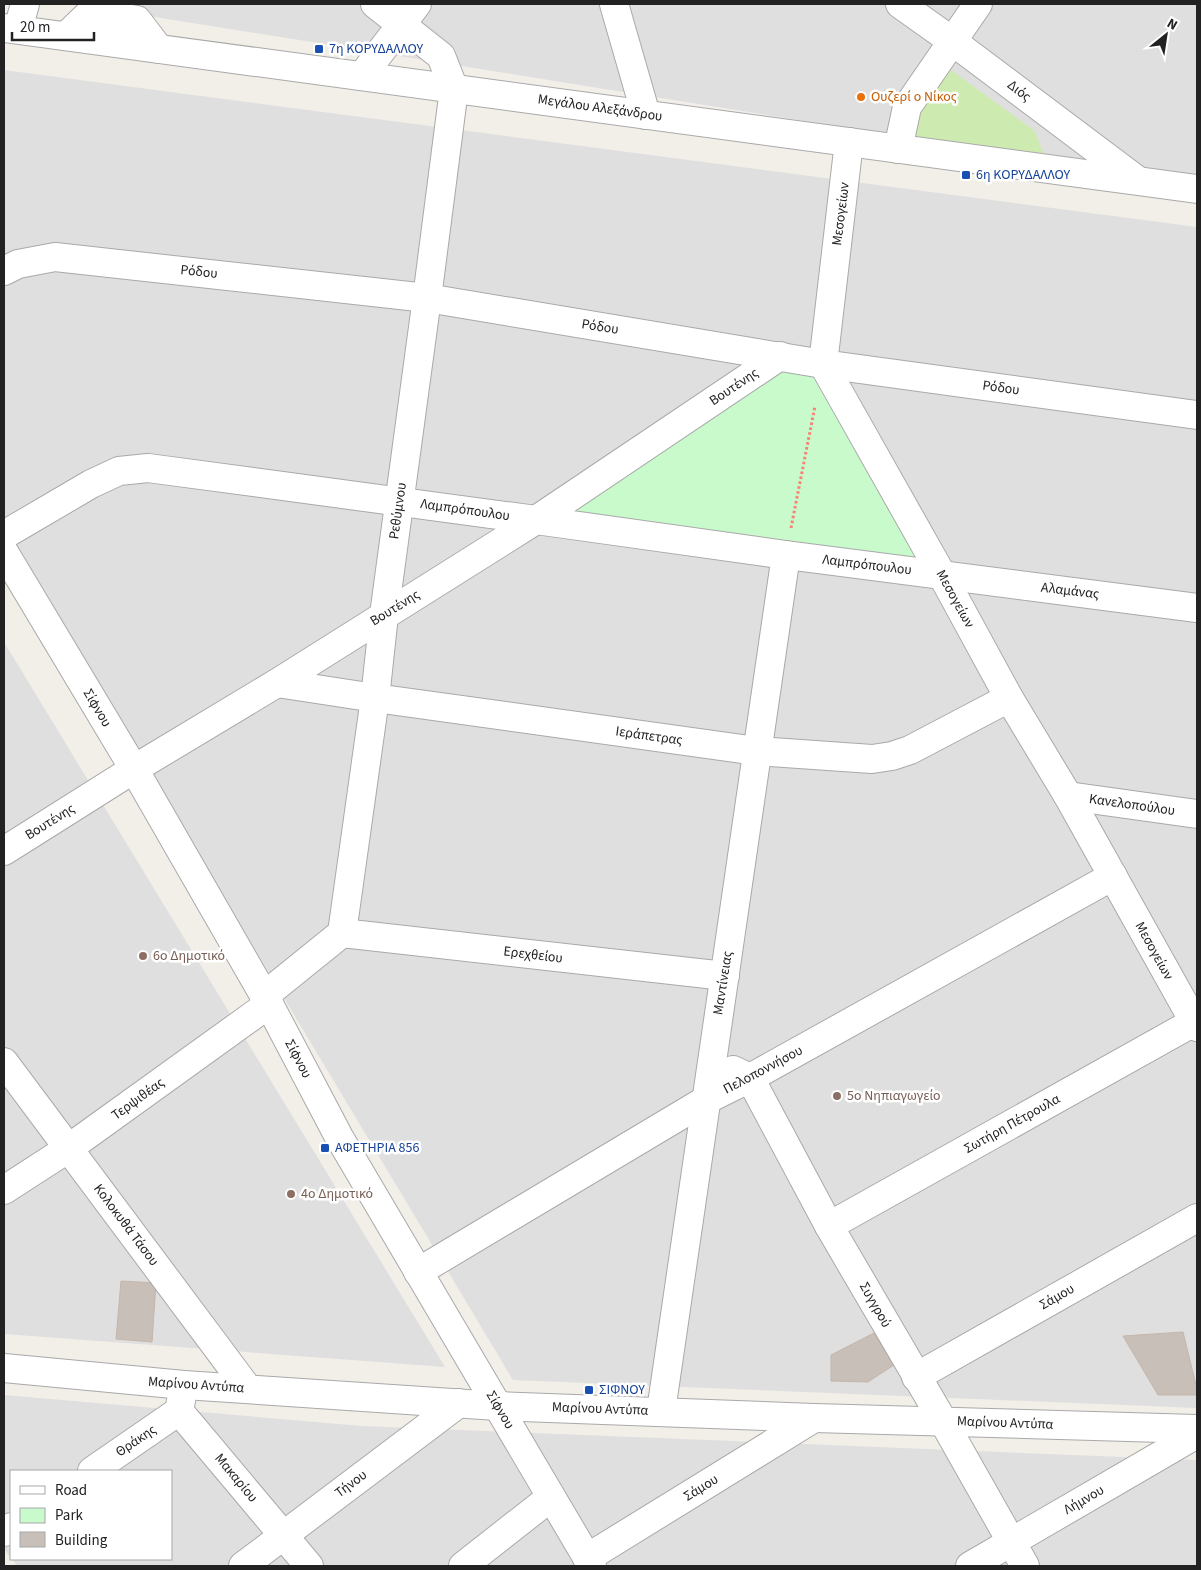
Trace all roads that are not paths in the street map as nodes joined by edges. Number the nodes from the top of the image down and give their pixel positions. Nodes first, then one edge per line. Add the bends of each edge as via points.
1 (25, 4) edge
2 (375, 4) edge
3 (614, 4) edge
4 (900, 4) edge
5 (978, 4) edge
6 (409, 14) edge
7 (11, 29) edge
8 (952, 41) junction
9 (362, 76) junction
10 (454, 89) junction
11 (646, 114) junction
12 (849, 142) junction
13 (898, 149) junction
14 (1138, 181) junction
15 (1197, 189) edge
16 (4, 271) edge
17 (428, 298) junction
18 (780, 356) junction
19 (823, 364) junction
20 (1197, 415) edge
21 (399, 502) junction
22 (536, 520) junction
23 (4, 535) edge
24 (4, 552) edge
25 (786, 555) junction
26 (942, 575) junction
27 (1197, 608) edge
28 (384, 615) junction
29 (277, 683) junction
30 (375, 698) junction
31 (1009, 698) junction
32 (757, 750) junction
33 (134, 769) junction
34 (1068, 796) junction
35 (1197, 814) edge
36 (4, 851) edge
37 (1112, 876) junction
38 (342, 933) junction
39 (725, 976) junction
40 (267, 1000) junction
41 (1196, 1024) edge
42 (711, 1061) junction
43 (4, 1062) edge
44 (750, 1078) junction
45 (706, 1100) junction
46 (69, 1148) junction
47 (4, 1190) edge
48 (1197, 1218) edge
49 (829, 1226) junction
50 (418, 1272) junction
51 (4, 1368) edge
52 (916, 1377) junction
53 (184, 1385) junction
54 (248, 1389) junction
55 (459, 1403) junction
56 (497, 1406) junction
57 (180, 1411) junction
58 (661, 1411) junction
59 (814, 1418) junction
60 (944, 1421) junction
61 (1197, 1429) edge
62 (1197, 1434) edge
63 (93, 1470) edge
64 (551, 1497) junction
65 (283, 1535) junction
66 (1012, 1543) junction
67 (590, 1562) edge
68 (243, 1566) edge
69 (309, 1566) edge
70 (463, 1566) edge
71 (970, 1566) edge
72 (1025, 1566) edge

1 - 7 street
2 - 6 street
3 - 11 street
4 - 8 street, Διός
5 - 8 street
6 - 9 street
6 - 10 street via 441,56
7 - 9 street, Μεγάλου Αλεξάνδρου
8 - 13 street via 907,107
8 - 14 street, Διός
9 - 10 street, Μεγάλου Αλεξάνδρου
10 - 11 street, Μεγάλου Αλεξάνδρου
10 - 17 street, Ρεθύμνου
11 - 12 street, Μεγάλου Αλεξάνδρου
12 - 13 street, Μεγάλου Αλεξάνδρου
12 - 19 street, Μεσογείων
13 - 14 street, Μεγάλου Αλεξάνδρου
14 - 15 street, Μεγάλου Αλεξάνδρου
16 - 17 street, Ρόδου via 18,264 54,256
17 - 18 street, Ρόδου
17 - 21 street, Ρεθύμνου
18 - 19 street, Ρόδου
18 - 22 street, Βουτένης
19 - 20 street, Ρόδου
19 - 26 street, Μεσογείων
21 - 22 street, Λαμπρόπουλου
21 - 23 street, Λαμπρόπουλου via 148,468 119,471
21 - 28 street, Ρεθύμνου
22 - 25 street, Λαμπρόπουλου
22 - 28 street, Βουτένης
24 - 33 street, Σίφνου
25 - 26 street, Λαμπρόπουλου
25 - 32 street, Μαντίνειας
26 - 27 street, Αλαμάνας
26 - 31 street, Μεσογείων
28 - 29 street, Βουτένης
28 - 30 street, Ρεθύμνου
29 - 30 street, Ιεράπετρας
29 - 33 street, Βουτένης
30 - 32 street, Ιεράπετρας
30 - 38 street, Ρεθύμνου
31 - 32 street, Ιεράπετρας via 910,750 892,756 872,759
31 - 34 street, Μεσογείων
32 - 39 street, Μαντίνειας
33 - 36 street, Βουτένης
33 - 40 street, Σίφνου
34 - 35 street, Κανελοπούλου
34 - 37 street, Μεσογείων
37 - 41 street, Μεσογείων
37 - 44 street, Πελοποννήσου
38 - 39 street, Ερεχθείου
38 - 40 street, Τερψιθέας
39 - 42 street, Μαντίνειας
40 - 46 street, Τερψιθέας
40 - 50 street, Σίφνου via 339,1137
41 - 49 street, Σωτήρη Πέτρουλα
42 - 44 street
42 - 45 street, Μαντίνειας
43 - 46 street, Κολοκυθά Τάσου
44 - 45 street, Πελοποννήσου
44 - 49 street, Συγγρού
45 - 50 street, Πελοποννήσου
45 - 58 street, Μαντίνειας
46 - 47 street, Τερψιθέας
46 - 54 street, Κολοκυθά Τάσου
48 - 52 street, Σάμου
49 - 52 street, Συγγρού
50 - 56 street, Σίφνου
51 - 53 street, Μαρίνου Αντύπα
52 - 60 street, Συγγρού
53 - 54 street, Μαρίνου Αντύπα
53 - 57 street
54 - 55 street, Μαρίνου Αντύπα
55 - 56 street, Μαρίνου Αντύπα
55 - 65 street, Τήνου
56 - 58 street, Μαρίνου Αντύπα
56 - 64 street, Σίφνου
57 - 63 street, Θράκης
57 - 65 street, Μακαρίου
58 - 59 street, Μαρίνου Αντύπα
59 - 60 street, Μαρίνου Αντύπα
59 - 67 street, Σάμου
60 - 61 street, Μαρίνου Αντύπα
60 - 66 street, Συγγρού
62 - 66 street, Λήμνου
64 - 67 street, Σίφνου
64 - 70 street
65 - 68 street, Τήνου
65 - 69 street, Μακαρίου
66 - 71 street, Λήμνου
66 - 72 street, Συγγρού

